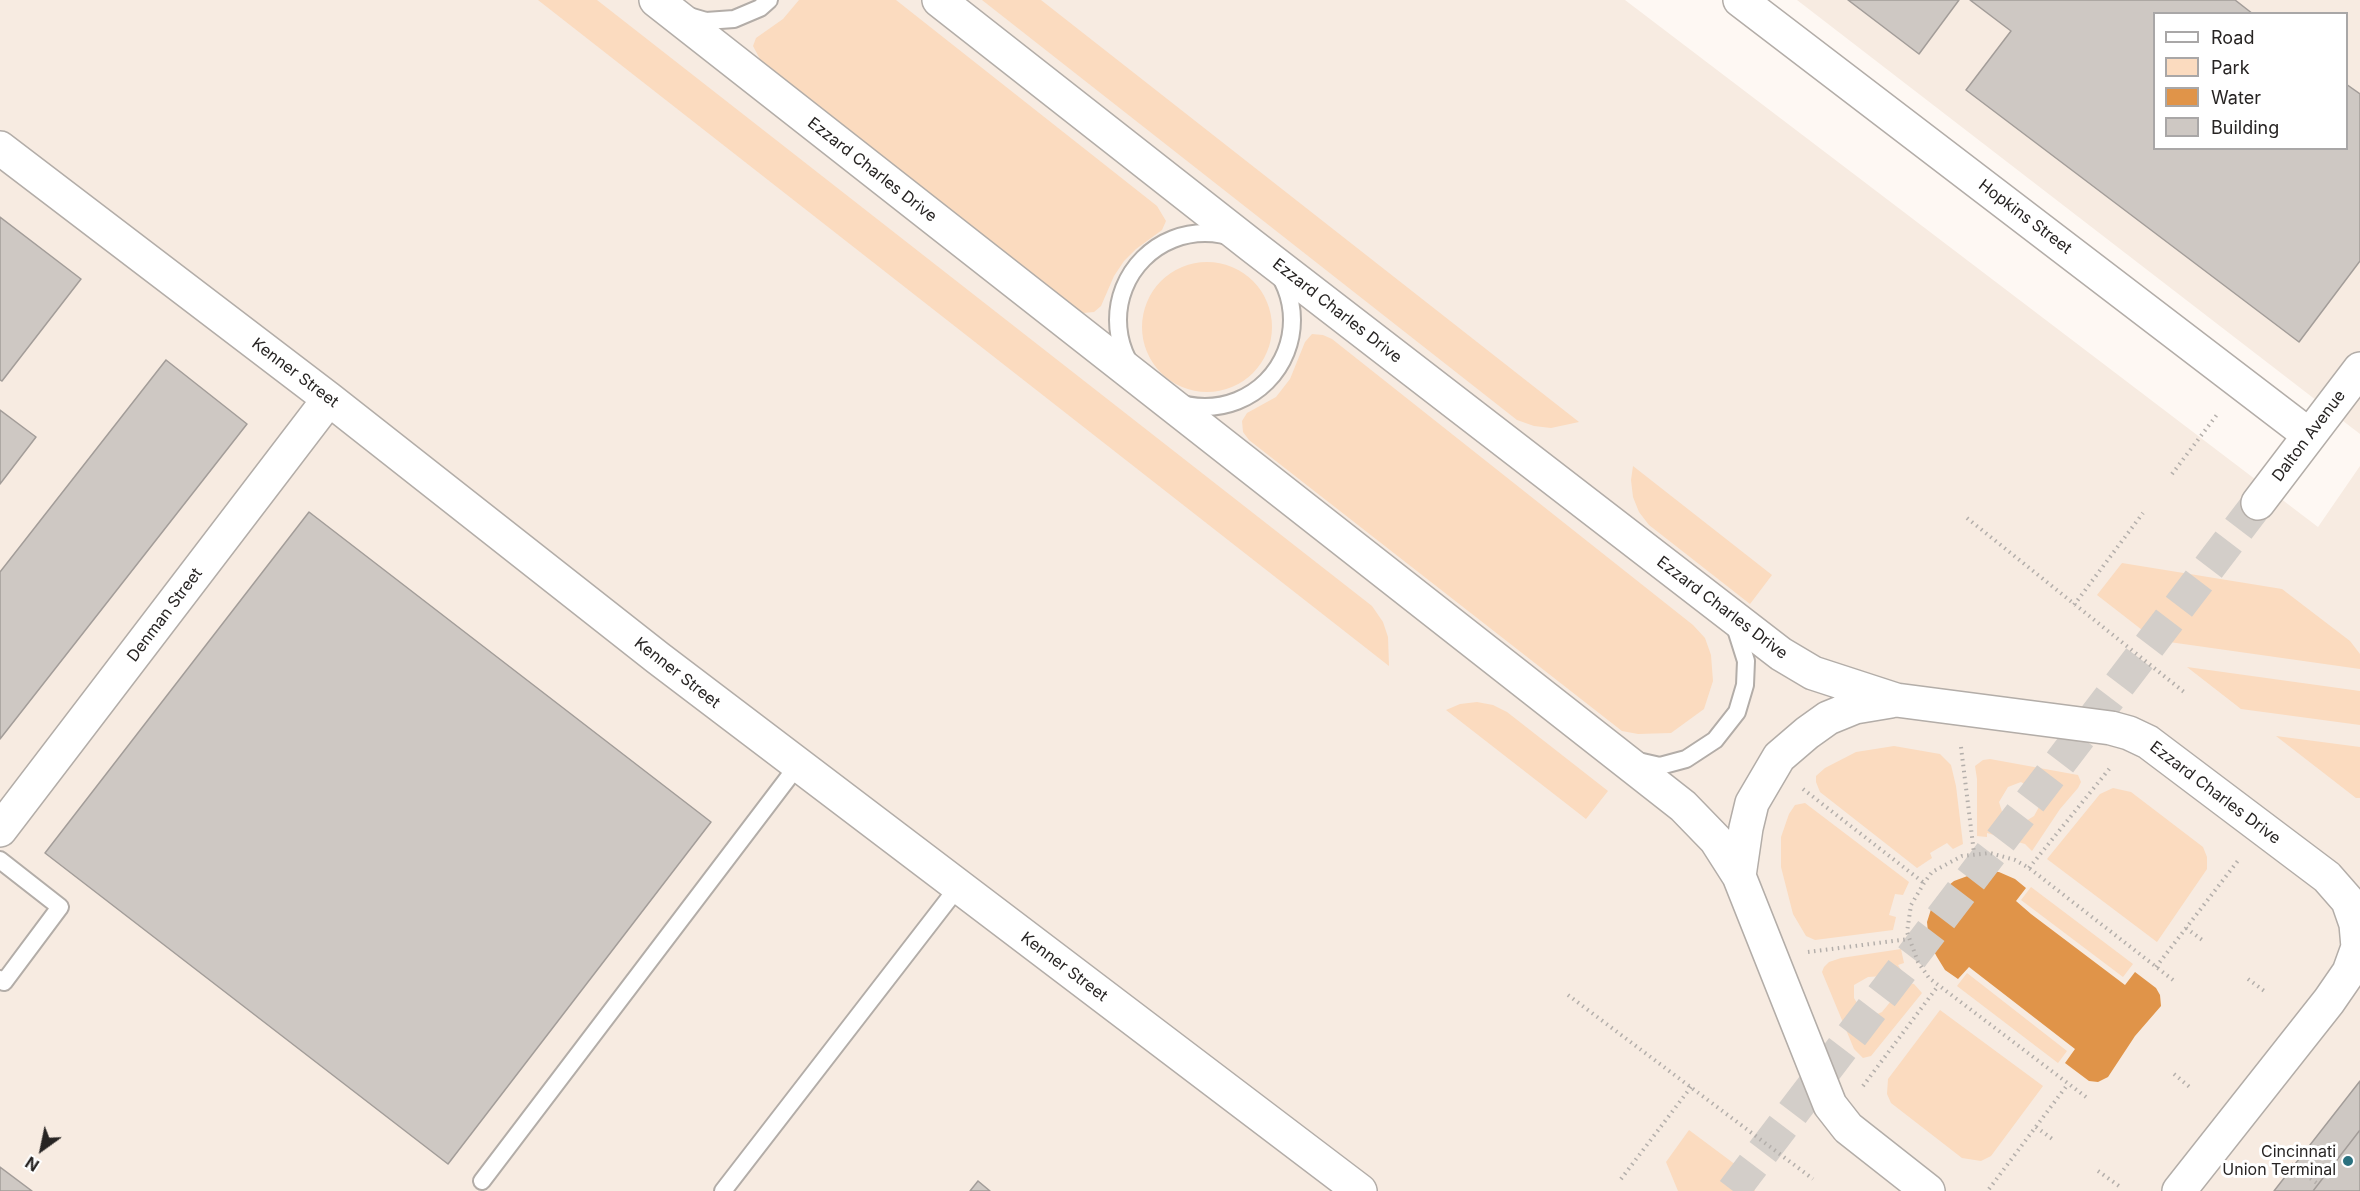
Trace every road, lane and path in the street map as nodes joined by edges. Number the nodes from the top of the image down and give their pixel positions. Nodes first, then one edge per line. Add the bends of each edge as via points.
1 (657, 0) edge
2 (769, 0) edge
3 (939, 0) edge
4 (1740, 0) edge
5 (0, 148) edge
6 (1251, 245) junction
7 (2360, 369) edge
8 (2241, 383) junction
9 (1145, 385) junction
10 (329, 399) junction
11 (2309, 435) junction
12 (2172, 474) dead end
13 (2258, 503) tunnel mouth
14 (2143, 513) dead end
15 (1967, 518) dead end
16 (2074, 605) junction
17 (1732, 615) junction
18 (2184, 692) dead end
19 (1896, 700) junction
20 (1961, 747) dead end
21 (1623, 757) junction
22 (798, 765) junction
23 (2112, 765) dead end
24 (1794, 782) dead end
25 (0, 830) edge
26 (1974, 853) junction
27 (2240, 858) dead end
28 (0, 860) edge
29 (2029, 868) junction
30 (1739, 876) junction
31 (1924, 883) junction
32 (958, 886) junction
33 (2186, 928) junction
34 (1909, 939) junction
35 (2205, 942) dead end
36 (1804, 952) dead end
37 (2156, 967) junction
38 (0, 979) edge
39 (2248, 979) dead end
40 (2173, 980) dead end
41 (1938, 986) junction
42 (2267, 993) dead end
43 (1568, 995) dead end
44 (2174, 1074) dead end
45 (2068, 1084) junction
46 (1863, 1086) dead end
47 (1692, 1087) junction
48 (2193, 1089) dead end
49 (2086, 1096) dead end
50 (2036, 1127) junction
51 (2055, 1141) dead end
52 (2291, 1164) dead end
53 (2098, 1171) dead end
54 (1621, 1179) dead end
55 (1813, 1179) dead end
56 (482, 1181) dead end
57 (2318, 1184) dead end
58 (2119, 1186) dead end
59 (1989, 1189) dead end
60 (723, 1191) edge
61 (1360, 1191) edge
62 (1928, 1191) edge
63 (2179, 1191) edge

1 - 2 lane via 679,14 706,21 734,19
1 - 9 street, Ezzard Charles Drive
3 - 6 street, Ezzard Charles Drive
4 - 8 street, Hopkins Street
5 - 10 street, Kenner Street
6 - 9 lane via 1223,234 1197,233 1170,240 1145,256 1129,276 1119,302 1118,330 1125,357
6 - 9 lane via 1273,264 1286,286 1292,311 1292,334 1286,355 1273,376 1248,397 1222,406 1196,407 1170,401
6 - 17 street, Ezzard Charles Drive
7 - 11 street, Dalton Avenue
8 - 11 street, Hopkins Street
8 - 12 path
9 - 21 street, Ezzard Charles Drive
10 - 22 street, Kenner Street
10 - 25 street, Denman Street
11 - 13 street, Dalton Avenue
14 - 16 path
15 - 16 path
16 - 18 path
17 - 19 street, Ezzard Charles Drive via 1781,654 1813,673
17 - 21 lane via 1746,661 1745,685 1737,712 1715,740 1686,759 1660,766
19 - 30 street via 1855,707 1828,718 1779,757 1752,803
19 - 63 street, Ezzard Charles Drive via 2129,733 2148,742 2317,870 2348,901 2358,947 2349,972
20 - 26 path
21 - 30 street, Ezzard Charles Drive via 1683,806 1716,840
22 - 32 street, Kenner Street
22 - 56 lane
23 - 29 path
24 - 31 path
26 - 29 path via 2001,855
26 - 31 path via 1944,864
27 - 33 path
28 - 38 lane via 60,907 4,982
29 - 37 path
30 - 62 street, Ezzard Charles Drive via 1830,1105 1848,1128
31 - 34 path via 1911,904
32 - 60 lane
32 - 61 street, Kenner Street
33 - 35 path
33 - 37 path
34 - 36 path
34 - 41 path via 1918,962
37 - 40 path
39 - 42 path
41 - 45 path
41 - 46 path
43 - 47 path
44 - 48 path
45 - 49 path
45 - 50 path
47 - 54 path
47 - 55 path
50 - 51 path
50 - 59 path
52 - 57 path
53 - 58 path

